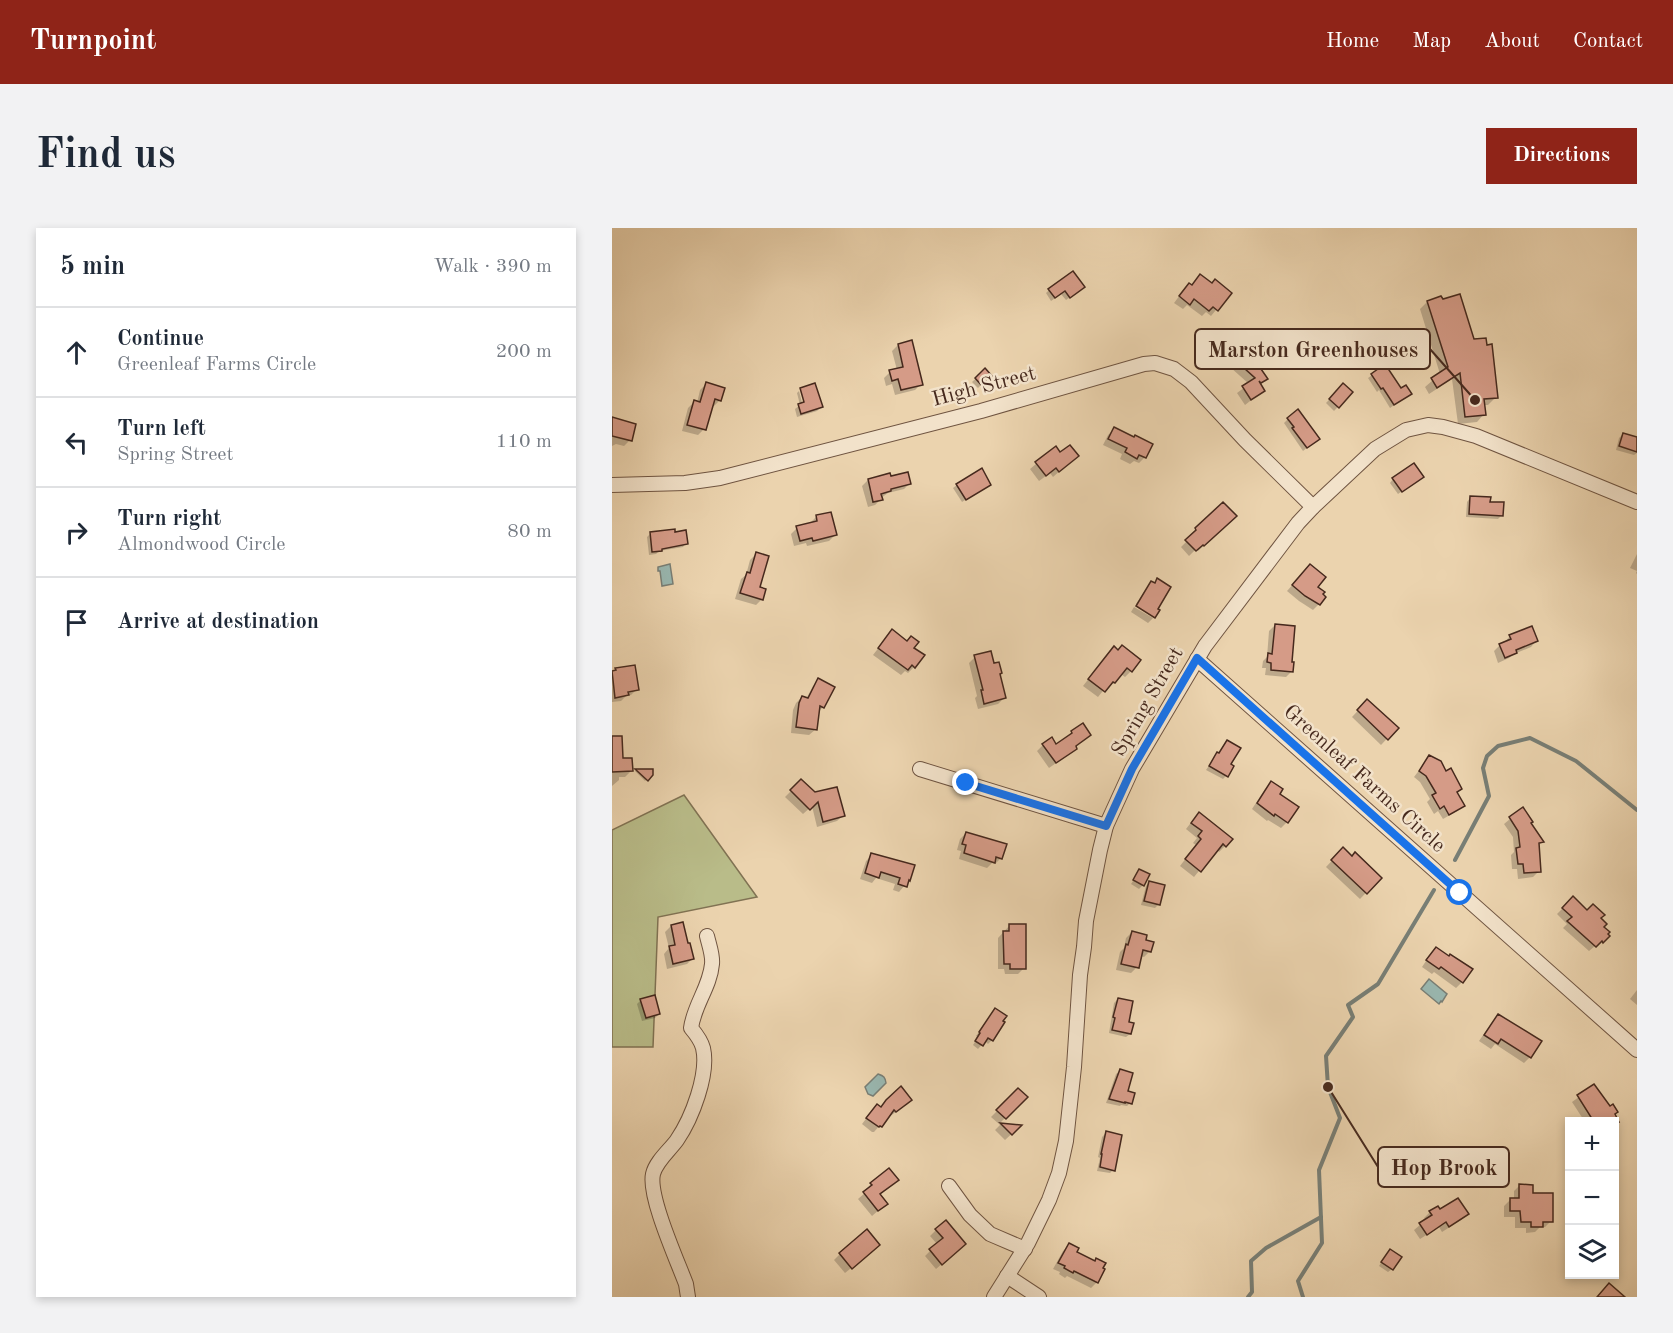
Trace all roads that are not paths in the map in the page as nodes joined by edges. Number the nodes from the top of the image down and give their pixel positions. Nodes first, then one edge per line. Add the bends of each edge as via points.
1 (612, 485) edge
2 (1637, 502) edge
3 (1313, 507) junction
4 (1197, 658) junction
5 (920, 768) dead end
6 (1106, 826) junction
7 (707, 936) dead end
8 (1637, 1050) edge
9 (949, 1186) dead end
10 (1025, 1249) junction
11 (1007, 1276) junction
12 (688, 1297) edge
13 (994, 1297) edge
14 (1038, 1297) edge

1 - 3 street, High Street via 720,478 1155,363 1174,369 1191,382
2 - 3 street, Spring Street via 1476,436 1428,425 1406,430 1375,449
3 - 4 street, Spring Street
4 - 6 street, Spring Street via 1132,769
4 - 8 street, Greenleaf Farms Circle
5 - 6 street
6 - 10 street, Spring Street via 1086,921 1066,1141 1053,1191
7 - 12 street via 712,963 691,1028 703,1049 701,1082 690,1118 653,1174 653,1191
9 - 10 street via 990,1234
10 - 11 street, Spring Street
11 - 13 street, Spring Street
11 - 14 street

